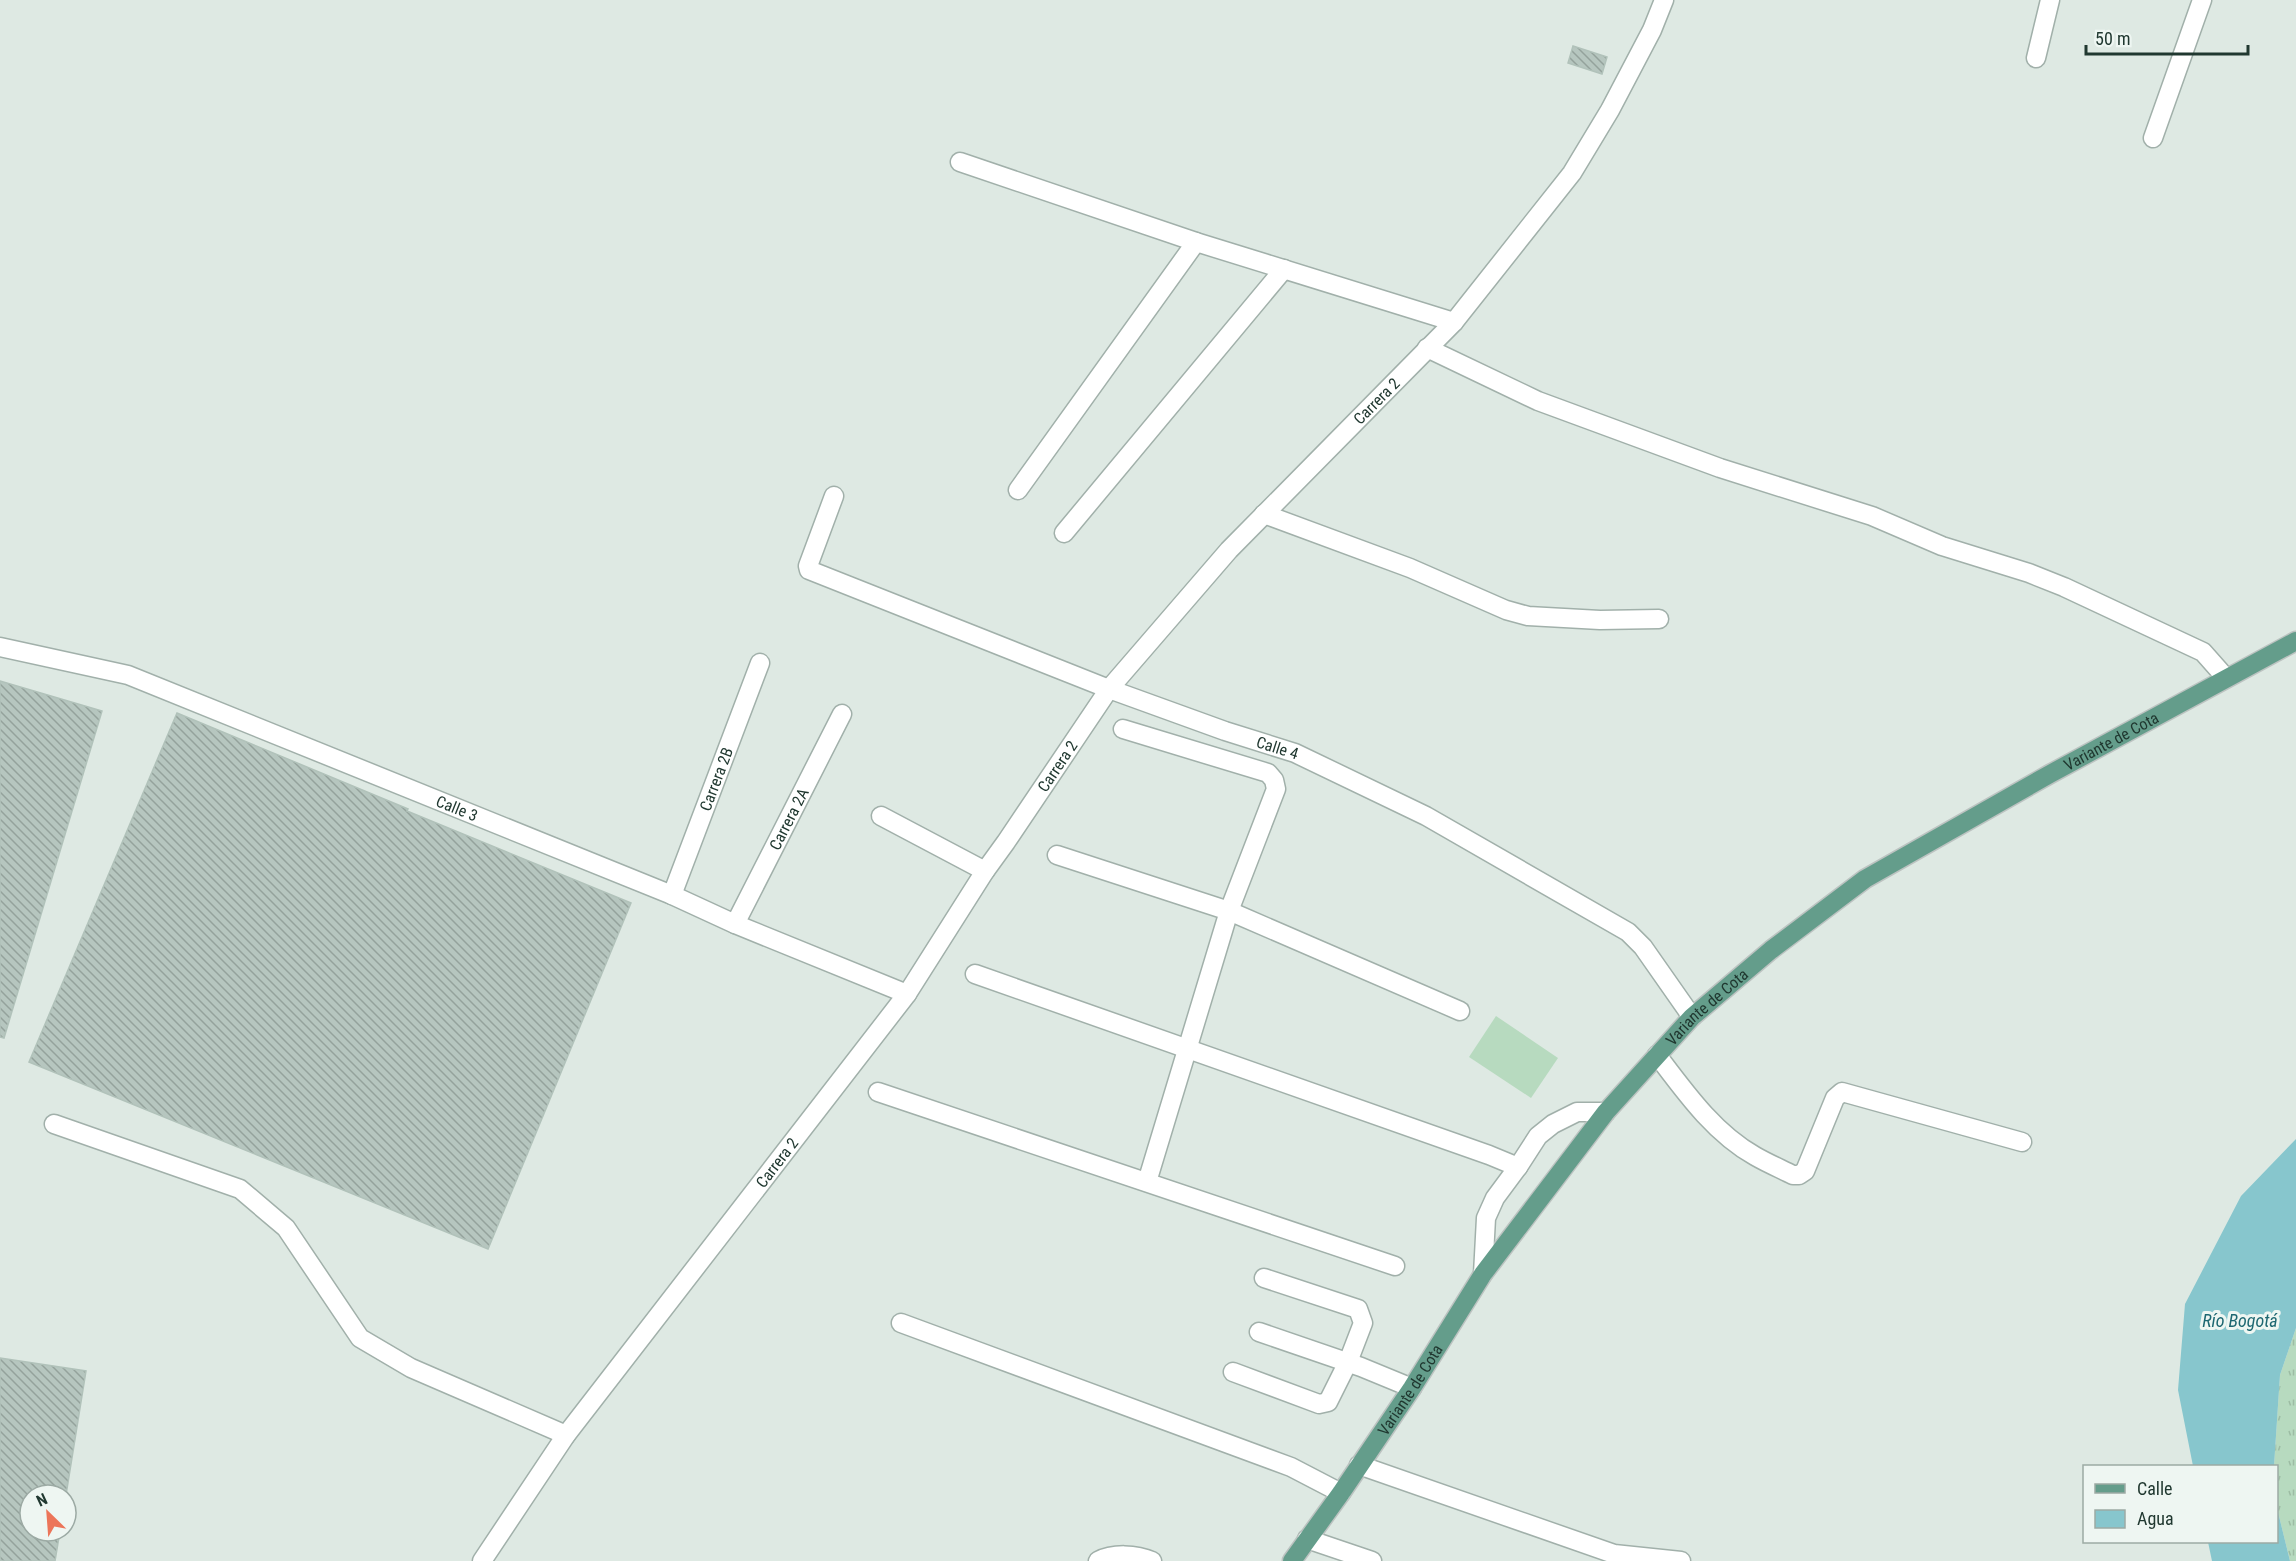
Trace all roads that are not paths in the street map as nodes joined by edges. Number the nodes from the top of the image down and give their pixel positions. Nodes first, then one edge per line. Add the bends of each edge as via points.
1 (1664, 0) edge
2 (2050, 0) edge
3 (2202, 0) edge
4 (2036, 57) dead end
5 (2153, 138) dead end
6 (960, 162) dead end
7 (1196, 242) junction
8 (1284, 269) junction
9 (1454, 322) junction
10 (1427, 348) junction
11 (1018, 489) dead end
12 (834, 496) dead end
13 (1264, 514) junction
14 (1064, 533) dead end
15 (1659, 619) dead end
16 (2296, 641) edge
17 (0, 647) edge
18 (760, 663) dead end
19 (2226, 678) junction
20 (1109, 689) junction
21 (842, 714) dead end
22 (1123, 729) dead end
23 (881, 816) dead end
24 (1057, 855) dead end
25 (985, 871) junction
26 (672, 895) junction
27 (1229, 911) junction
28 (735, 924) junction
29 (975, 974) dead end
30 (907, 994) junction
31 (1460, 1011) dead end
32 (1692, 1017) junction
33 (1186, 1049) junction
34 (1657, 1055) junction
35 (878, 1092) dead end
36 (1606, 1112) junction
37 (54, 1124) dead end
38 (2022, 1142) dead end
39 (1518, 1167) junction
40 (1147, 1182) junction
41 (1395, 1266) dead end
42 (1483, 1274) junction
43 (1264, 1278) dead end
44 (901, 1323) dead end
45 (1258, 1332) dead end
46 (1348, 1362) junction
47 (1233, 1372) dead end
48 (1412, 1388) junction
49 (566, 1435) junction
50 (1359, 1465) junction
51 (1341, 1493) junction
52 (1307, 1539) junction
53 (482, 1561) edge
54 (1098, 1561) edge
55 (1152, 1561) edge
56 (1292, 1561) edge
57 (1372, 1561) edge
58 (1682, 1561) edge

1 - 9 street, Carrera 2 via 1610,110 1572,173
2 - 4 street
3 - 5 street
6 - 7 street
7 - 8 street
7 - 11 street
8 - 9 street
8 - 14 street
9 - 10 street, Carrera 2
10 - 13 street, Carrera 2
10 - 19 street via 1538,401 2064,587 2203,652
12 - 20 street, Calle 4 via 809,570
13 - 15 street via 1528,616
13 - 20 street, Carrera 2
16 - 19 main road, Variante de Cota
17 - 26 street, Calle 3 via 128,675
18 - 26 street, Carrera 2B
19 - 32 main road, Variante de Cota via 1865,879 1771,950
20 - 25 street, Carrera 2
20 - 32 street, Calle 4 via 1295,753 1426,816 1628,932
21 - 28 street, Carrera 2A
22 - 27 street via 1268,773 1274,780 1276,789
23 - 25 street
24 - 27 street
25 - 30 street, Carrera 2
26 - 28 street, Calle 3
27 - 31 street
27 - 33 street
28 - 30 street, Calle 3
29 - 33 street
30 - 49 street, Carrera 2
32 - 34 main road, Variante de Cota
33 - 39 street
33 - 40 street
34 - 36 main road, Variante de Cota
34 - 38 street via 1720,1130 1754,1156 1793,1175 1805,1171 1835,1098 1842,1092
35 - 40 street
36 - 39 street via 1577,1112 1553,1124 1538,1136
36 - 42 main road, Variante de Cota
37 - 49 street via 240,1189 286,1228 360,1338 411,1368
39 - 42 street via 1495,1198 1486,1218
40 - 41 street
42 - 48 main road, Variante de Cota
43 - 46 street via 1358,1309 1363,1323
44 - 51 street via 1291,1467
45 - 46 street
46 - 47 street via 1328,1402 1319,1404
46 - 48 street
48 - 50 main road, Variante de Cota
49 - 53 street, Carrera 2
50 - 51 main road, Variante de Cota
50 - 58 street via 1614,1554
51 - 52 main road, Variante de Cota
52 - 56 main road, Variante de Cota
52 - 57 street
54 - 55 street via 1107,1556

